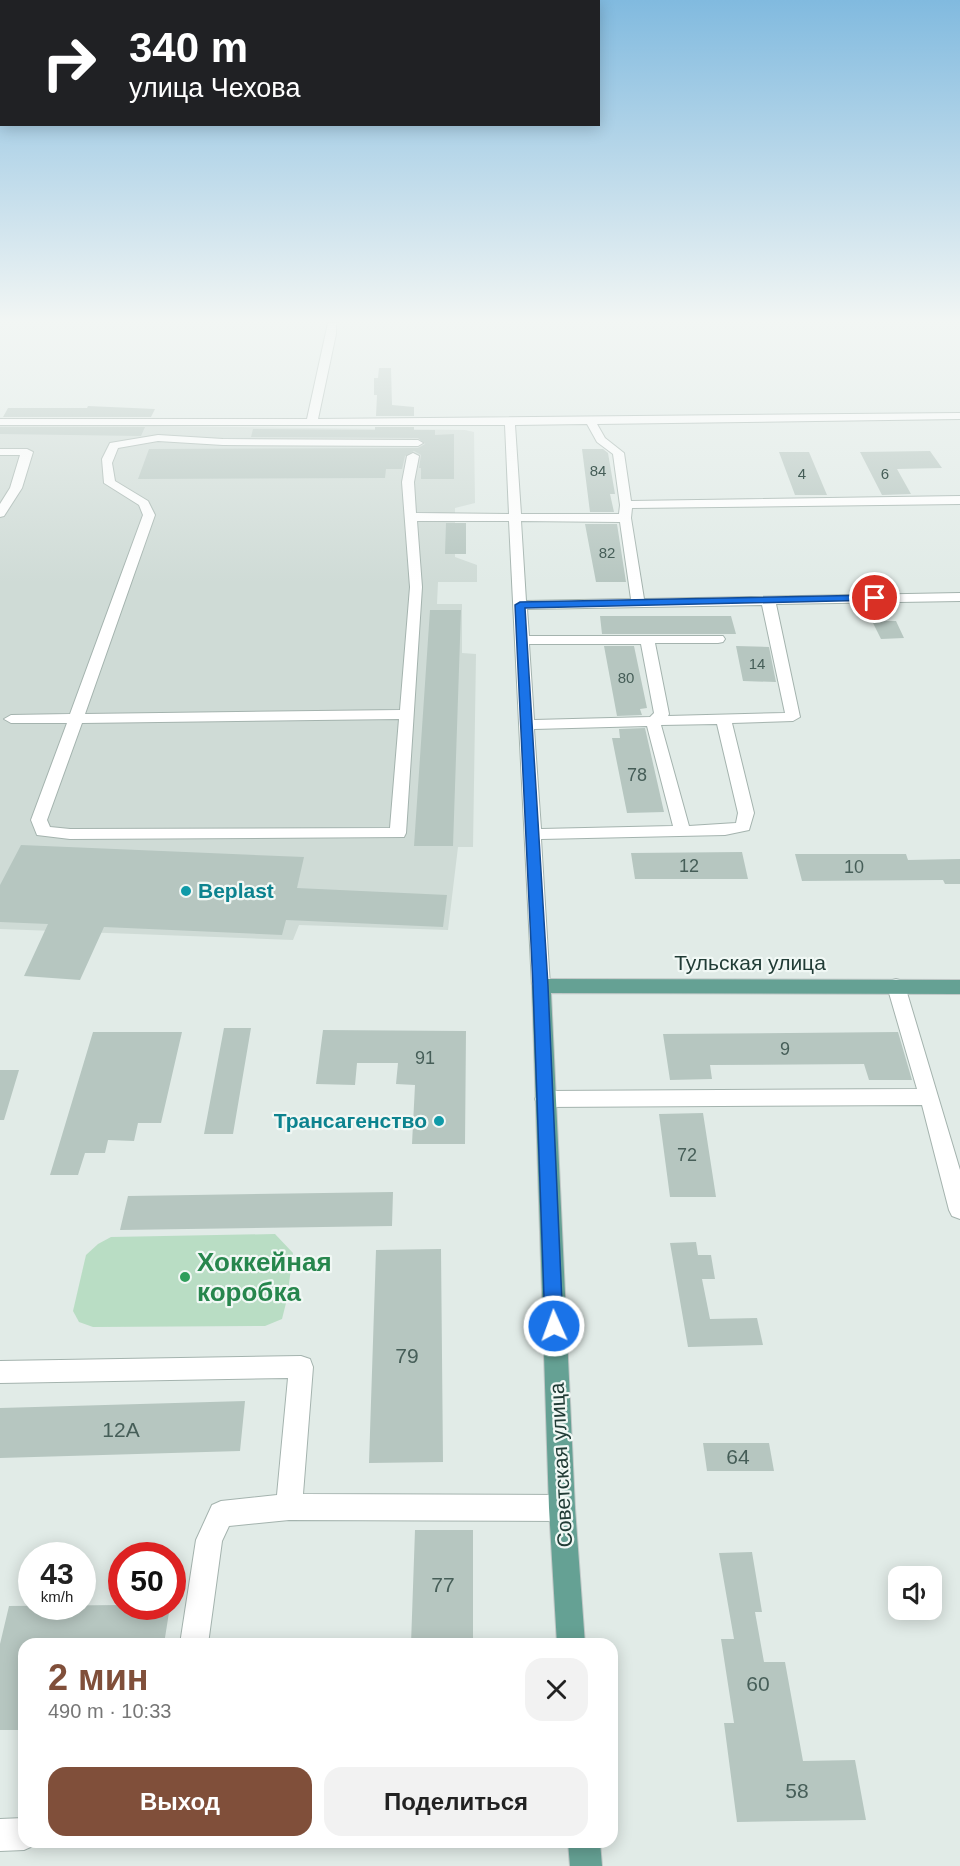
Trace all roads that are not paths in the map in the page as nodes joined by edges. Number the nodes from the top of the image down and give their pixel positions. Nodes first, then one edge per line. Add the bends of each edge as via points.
1 (314, 410) edge
2 (960, 416) edge
3 (312, 420) junction
4 (590, 421) junction
5 (0, 422) edge
6 (510, 422) junction
7 (0, 452) edge
8 (960, 500) edge
9 (626, 505) junction
10 (0, 513) edge
11 (410, 517) junction
12 (516, 518) junction
13 (625, 518) junction
14 (960, 597) edge
15 (768, 600) junction
16 (638, 603) junction
17 (520, 605) junction
18 (718, 639) dead end
19 (522, 640) junction
20 (647, 640) junction
21 (406, 714) junction
22 (11, 718) dead end
23 (76, 719) junction
24 (724, 720) junction
25 (653, 722) junction
26 (527, 725) junction
27 (682, 830) junction
28 (532, 834) junction
29 (541, 986) junction
30 (896, 986) junction
31 (960, 987) edge
32 (930, 1097) junction
33 (544, 1099) junction
34 (960, 1210) edge
35 (0, 1372) edge
36 (290, 1508) junction
37 (562, 1508) junction
38 (195, 1638) edge
39 (571, 1638) edge
40 (18, 1834) edge
41 (0, 1835) edge
42 (584, 1848) edge
43 (586, 1866) edge

1 - 3 street
2 - 4 street
3 - 5 street
3 - 6 street
4 - 6 street
4 - 9 street via 602,440 618,453
6 - 12 street, Советская улица
7 - 10 street via 27,452 16,488
8 - 9 street
9 - 13 street
11 - 12 street
11 - 21 street via 416,587
11 - 23 street via 408,482 415,449 158,438 114,445 105,466 110,483 144,503 149,515
12 - 13 street
12 - 17 street, Советская улица
13 - 16 street
14 - 15 street
15 - 16 street
15 - 24 street via 793,717
16 - 17 street
17 - 19 street, Советская улица
18 - 20 street
19 - 20 street
19 - 26 street, Советская улица
20 - 25 street via 662,714
21 - 23 street
21 - 23 street via 398,833 43,831 39,820
22 - 23 street
24 - 25 street
24 - 27 street via 746,813 743,826
25 - 26 street
25 - 27 street
26 - 28 street, Советская улица
27 - 28 street
28 - 29 street, Советская улица
29 - 30 main road, Тульская улица
29 - 33 main road, Советская улица
30 - 31 main road, Тульская улица
30 - 32 street
32 - 33 street
32 - 34 street
33 - 37 main road, Советская улица
35 - 36 street via 301,1367
36 - 37 street
36 - 38 street via 221,1514 209,1540
37 - 39 main road, Советская улица
40 - 41 street
42 - 43 main road

